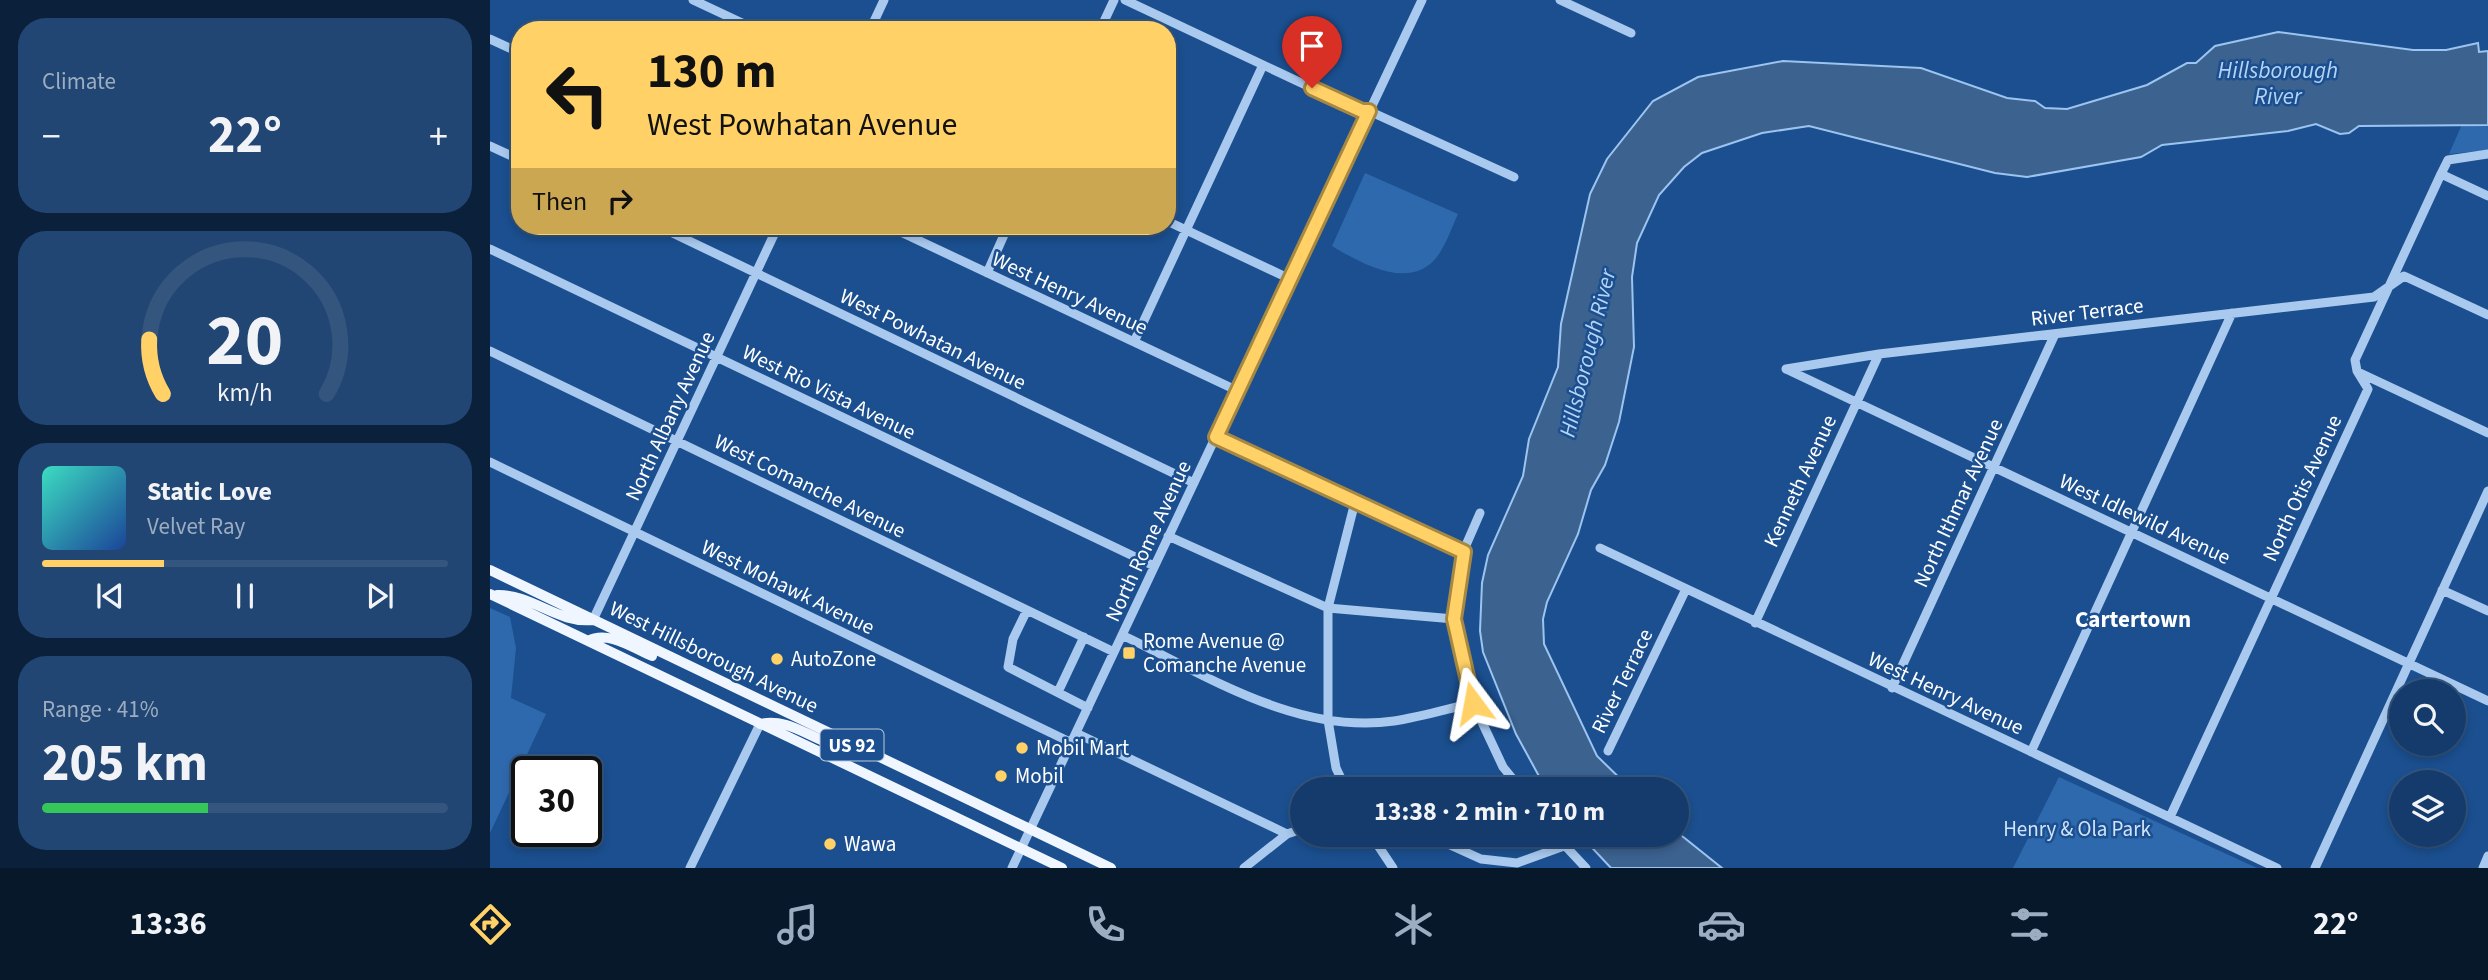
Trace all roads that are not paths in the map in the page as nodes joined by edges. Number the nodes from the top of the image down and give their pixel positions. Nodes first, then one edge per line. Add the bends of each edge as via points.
1 (693, 0) edge
2 (884, 0) edge
3 (1114, 0) edge
4 (1125, 0) edge
5 (1422, 0) edge
6 (1560, 0) edge
7 (738, 21) edge
8 (874, 21) edge
9 (1104, 21) edge
10 (1170, 21) edge
11 (1176, 24) edge
12 (1631, 33) dead end
13 (490, 39) edge
14 (511, 49) edge
15 (1264, 65) junction
16 (1369, 111) junction
17 (490, 146) edge
18 (2488, 154) edge
19 (511, 156) edge
20 (2441, 174) junction
21 (1514, 177) dead end
22 (2488, 196) edge
23 (1176, 226) edge
24 (1185, 230) junction
25 (676, 235) edge
26 (774, 235) edge
27 (907, 235) edge
28 (1005, 235) edge
29 (490, 249) edge
30 (756, 273) junction
31 (987, 273) junction
32 (1290, 279) junction
33 (2389, 286) junction
34 (2232, 313) junction
35 (2488, 315) edge
36 (2054, 334) junction
37 (1134, 342) junction
38 (490, 351) edge
39 (1879, 354) junction
40 (717, 358) junction
41 (1786, 369) joint
42 (2357, 371) junction
43 (1238, 391) junction
44 (1855, 402) junction
45 (2488, 433) edge
46 (1216, 437) junction
47 (677, 442) junction
48 (490, 462) edge
49 (1994, 467) junction
50 (1194, 483) junction
51 (2488, 491) edge
52 (1355, 502) junction
53 (1479, 513) dead end
54 (2132, 532) junction
55 (635, 533) junction
56 (1168, 536) junction
57 (1601, 548) dead end
58 (1464, 552) junction
59 (1154, 566) junction
60 (490, 570) edge
61 (1686, 589) junction
62 (2442, 590) junction
63 (492, 595) edge
64 (2270, 598) junction
65 (1328, 608) junction
66 (1027, 610) junction
67 (2488, 611) edge
68 (1454, 619) junction
69 (593, 620) junction
70 (1755, 623) junction
71 (1122, 635) junction
72 (1084, 637) junction
73 (588, 641) junction
74 (1115, 652) junction
75 (667, 656) junction
76 (2409, 663) junction
77 (1892, 688) junction
78 (1058, 692) junction
79 (2488, 701) edge
80 (1473, 703) junction
81 (1088, 708) junction
82 (1328, 720) junction
83 (760, 724) junction
84 (1076, 733) junction
85 (1072, 743) junction
86 (857, 747) junction
87 (1608, 751) dead end
88 (2031, 752) junction
89 (1340, 777) edge
90 (1511, 777) edge
91 (2170, 817) junction
92 (1030, 831) junction
93 (1290, 833) edge
94 (1287, 834) junction
95 (1379, 847) edge
96 (1454, 847) edge
97 (1562, 847) edge
98 (1565, 847) edge
99 (1021, 849) junction
100 (2488, 856) edge
101 (1517, 866) edge
102 (690, 868) edge
103 (1012, 868) edge
104 (1062, 868) edge
105 (1111, 868) edge
106 (1244, 868) edge
107 (1393, 868) edge
108 (1586, 868) edge
109 (2277, 868) edge
110 (2315, 868) edge
111 (2483, 868) edge

1 - 7 street
2 - 8 street
3 - 9 street
4 - 10 street
5 - 16 street, North Rome Avenue
6 - 12 street
11 - 15 street
13 - 14 street
15 - 16 street
15 - 24 street
16 - 21 street
16 - 32 street, North Rome Avenue
17 - 19 street
18 - 20 street via 2448,160
20 - 22 street
20 - 33 street, North Otis Avenue
23 - 24 street
24 - 32 street
24 - 37 street
25 - 30 street, West Powhatan Avenue
26 - 30 street, North Albany Avenue
27 - 31 street, West Henry Avenue
28 - 31 street
29 - 40 street, West Rio Vista Avenue
30 - 40 street, North Albany Avenue
30 - 50 street, West Powhatan Avenue
31 - 37 street, West Henry Avenue
32 - 43 street, North Rome Avenue
33 - 34 street, River Terrace via 2374,297
33 - 35 street, River Terrace via 2404,276
33 - 42 street, North Otis Avenue via 2355,360
34 - 36 street, River Terrace
34 - 54 street
36 - 39 street, River Terrace
36 - 49 street, North Ithmar Avenue
37 - 43 street, West Henry Avenue
38 - 47 street, West Comanche Avenue
39 - 41 street, River Terrace
39 - 44 street, Kenneth Avenue
40 - 47 street, North Albany Avenue
40 - 59 street, West Rio Vista Avenue
41 - 44 street, West Idlewild Avenue
42 - 45 street
42 - 64 street, North Otis Avenue via 2368,389
43 - 46 street, North Rome Avenue
44 - 49 street, West Idlewild Avenue
44 - 70 street, Kenneth Avenue
46 - 50 street, North Rome Avenue
46 - 52 street
47 - 55 street, North Albany Avenue
47 - 66 street, West Comanche Avenue
48 - 55 street, West Mohawk Avenue
49 - 54 street, West Idlewild Avenue
49 - 77 street, North Ithmar Avenue
50 - 56 street, North Rome Avenue
51 - 62 street
52 - 58 street
52 - 65 street
53 - 58 street
54 - 64 street, West Idlewild Avenue
54 - 88 street
55 - 69 street, North Albany Avenue
55 - 85 street, West Mohawk Avenue
56 - 59 street, North Rome Avenue
56 - 65 street
57 - 61 street, West Henry Avenue
58 - 68 street
59 - 71 street, North Rome Avenue
60 - 69 main road, West Hillsborough Avenue / US 92
61 - 70 street, West Henry Avenue
61 - 87 street, River Terrace
62 - 67 street
62 - 76 street
63 - 69 main road via 516,594 572,620
63 - 73 main road, West Hillsborough Avenue / US 92
64 - 76 street, West Idlewild Avenue
64 - 91 street, North Otis Avenue
65 - 68 street
65 - 82 street
66 - 72 street, West Comanche Avenue
66 - 78 street via 1013,639 1008,667
68 - 80 street
69 - 75 main road, West Hillsborough Avenue / US 92
70 - 77 street, West Henry Avenue
71 - 74 street, North Rome Avenue
71 - 82 street via 1281,710
72 - 74 street, West Comanche Avenue
72 - 78 street
73 - 75 main road via 606,637 662,659
73 - 83 main road, West Hillsborough Avenue / US 92
74 - 81 street, North Rome Avenue
75 - 86 main road, West Hillsborough Avenue / US 92
76 - 79 street, West Idlewild Avenue
76 - 110 street
77 - 88 street, West Henry Avenue
78 - 81 street
80 - 82 street via 1392,722
80 - 90 street
81 - 84 street, North Rome Avenue
82 - 89 street
83 - 86 main road via 781,722 828,743
83 - 99 main road, West Hillsborough Avenue / US 92
83 - 102 street
84 - 85 street, North Rome Avenue
84 - 94 street
85 - 92 street, North Rome Avenue
86 - 92 main road, West Hillsborough Avenue / US 92
88 - 91 street, West Henry Avenue
91 - 109 street, West Henry Avenue
92 - 99 street, North Rome Avenue
92 - 105 main road, West Hillsborough Avenue / US 92
93 - 94 street
94 - 106 street
95 - 107 street
96 - 101 street via 1481,859
97 - 101 street
98 - 108 street
99 - 103 street, North Rome Avenue
99 - 104 main road, West Hillsborough Avenue / US 92
100 - 111 street

